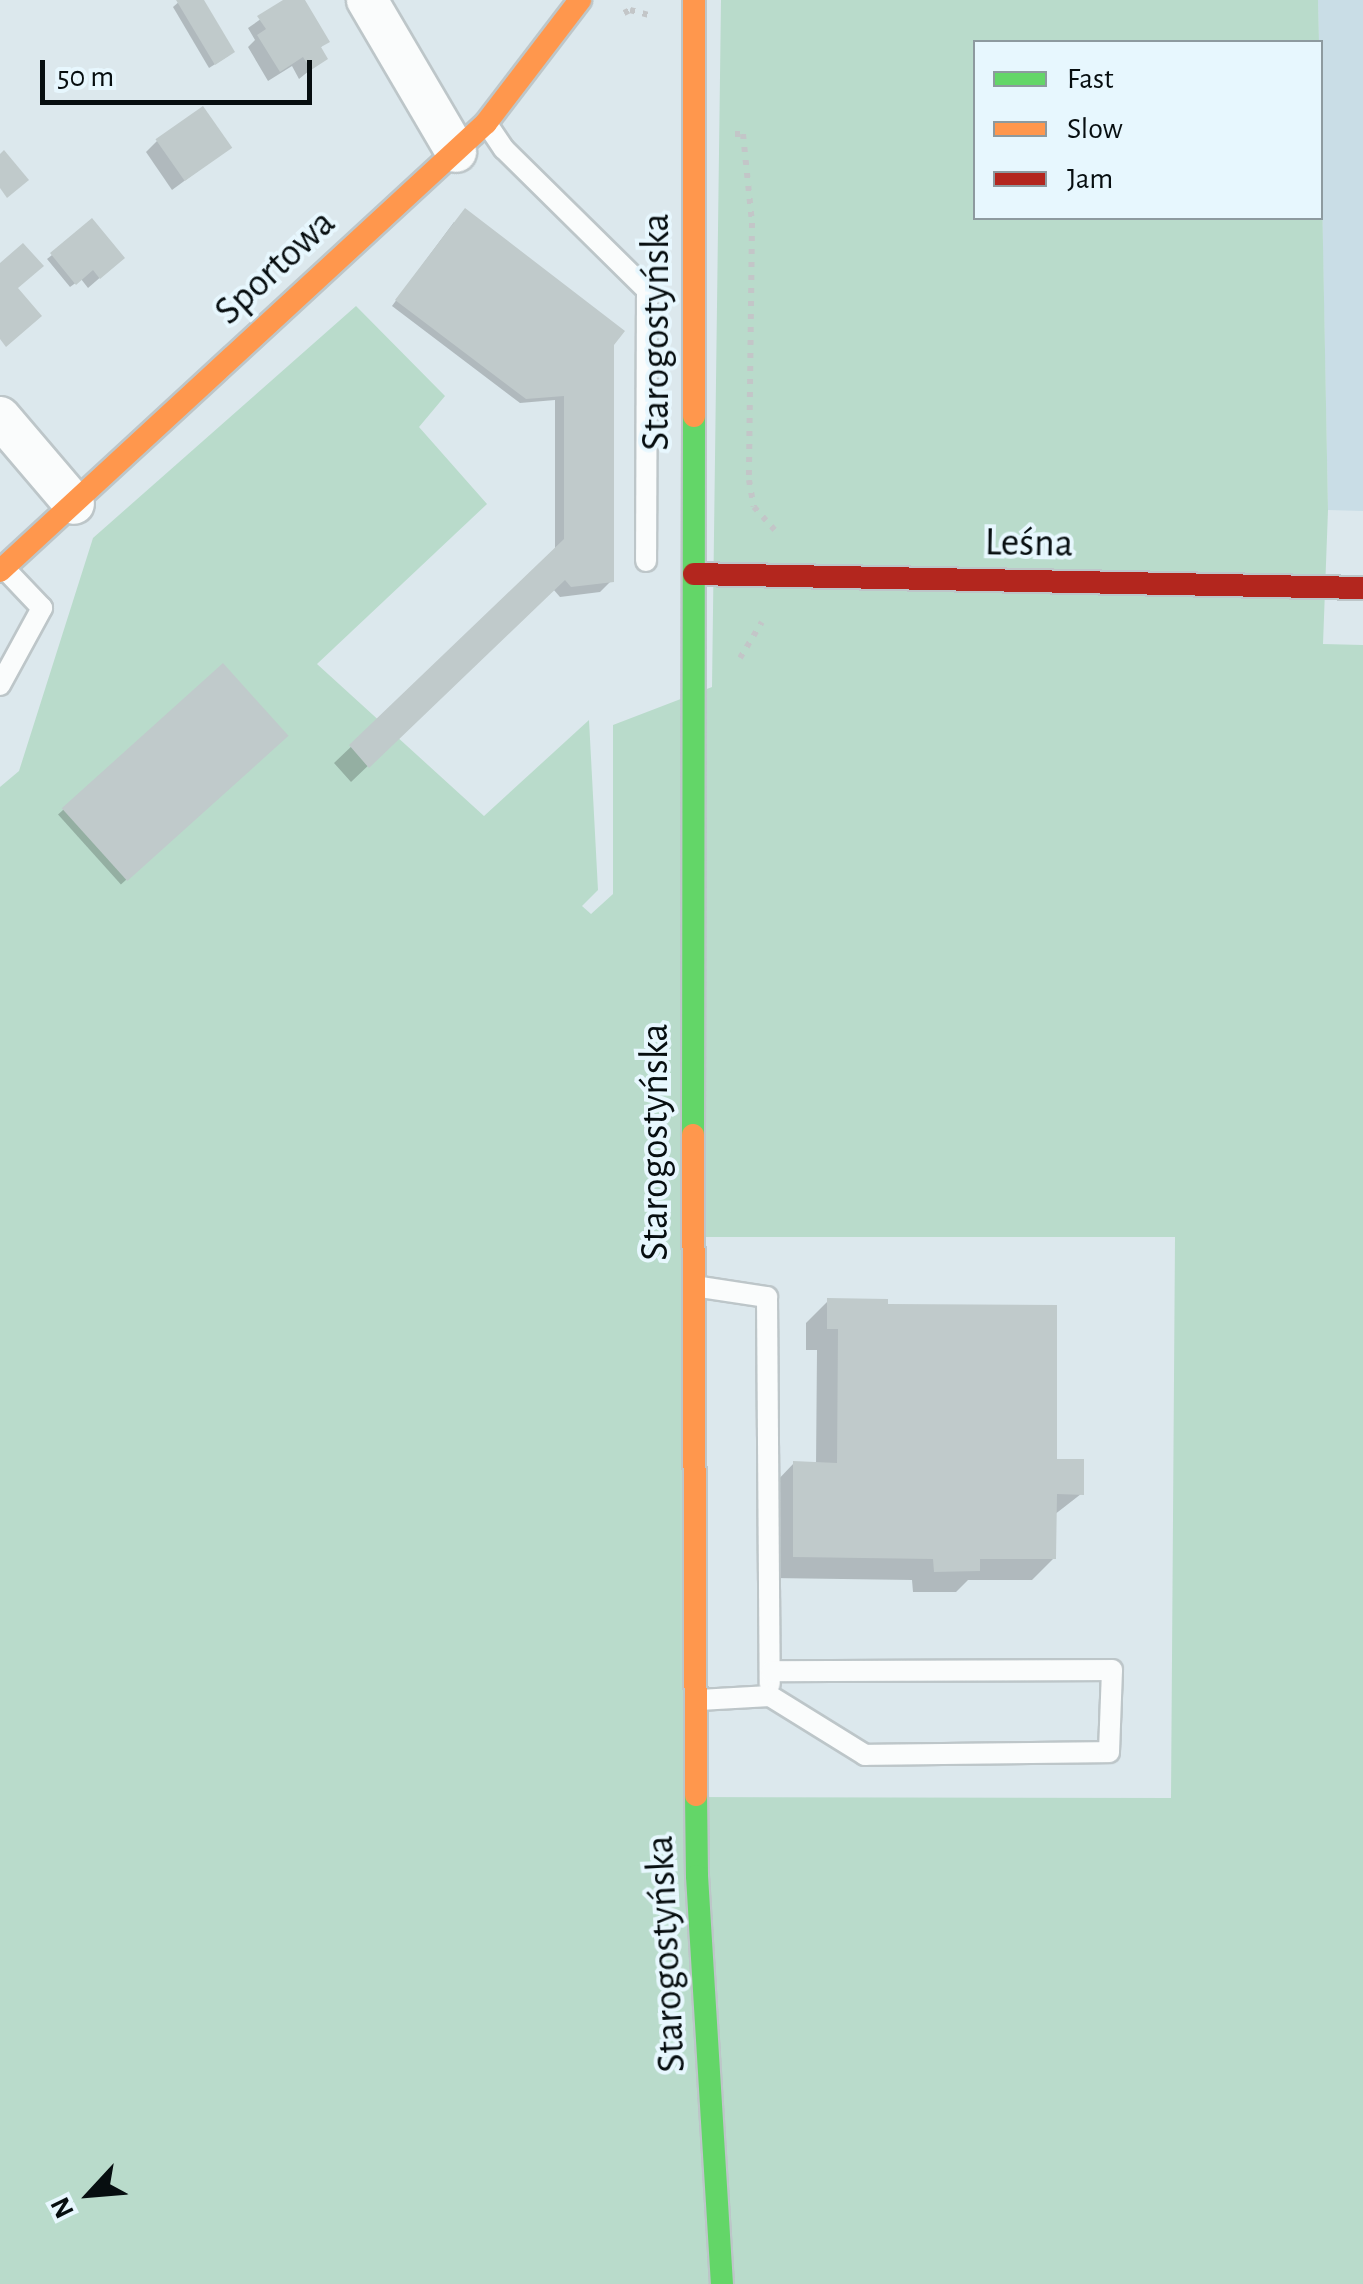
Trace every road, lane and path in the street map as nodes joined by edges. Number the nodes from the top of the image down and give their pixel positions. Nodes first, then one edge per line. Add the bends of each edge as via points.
1 (366, 0) edge
2 (580, 0) edge
3 (694, 0) edge
4 (611, 20) dead end
5 (655, 20) dead end
6 (486, 123) junction
7 (743, 134) dead end
8 (694, 136) junction
9 (456, 152) junction
10 (0, 417) edge
11 (74, 504) junction
12 (646, 562) dead end
13 (2, 569) edge
14 (694, 574) junction
15 (1363, 588) edge
16 (0, 685) edge
17 (693, 1286) junction
18 (771, 1671) junction
19 (770, 1696) junction
20 (696, 1700) junction
21 (722, 2284) edge

1 - 9 street
2 - 6 street, Sportowa
3 - 8 street, Starogostyńska
4 - 5 path via 630,10
6 - 9 street, Sportowa
6 - 12 lane via 647,290
7 - 8 path
8 - 14 street, Starogostyńska
9 - 11 street, Sportowa
10 - 11 street
11 - 13 street, Sportowa
13 - 16 lane via 42,608
14 - 15 street, Leśna
14 - 17 street, Starogostyńska
17 - 18 lane via 766,1297
17 - 20 street, Starogostyńska
18 - 19 lane
18 - 19 lane via 1112,1670 1109,1752 865,1755
19 - 20 lane
20 - 21 street, Starogostyńska via 698,1876

